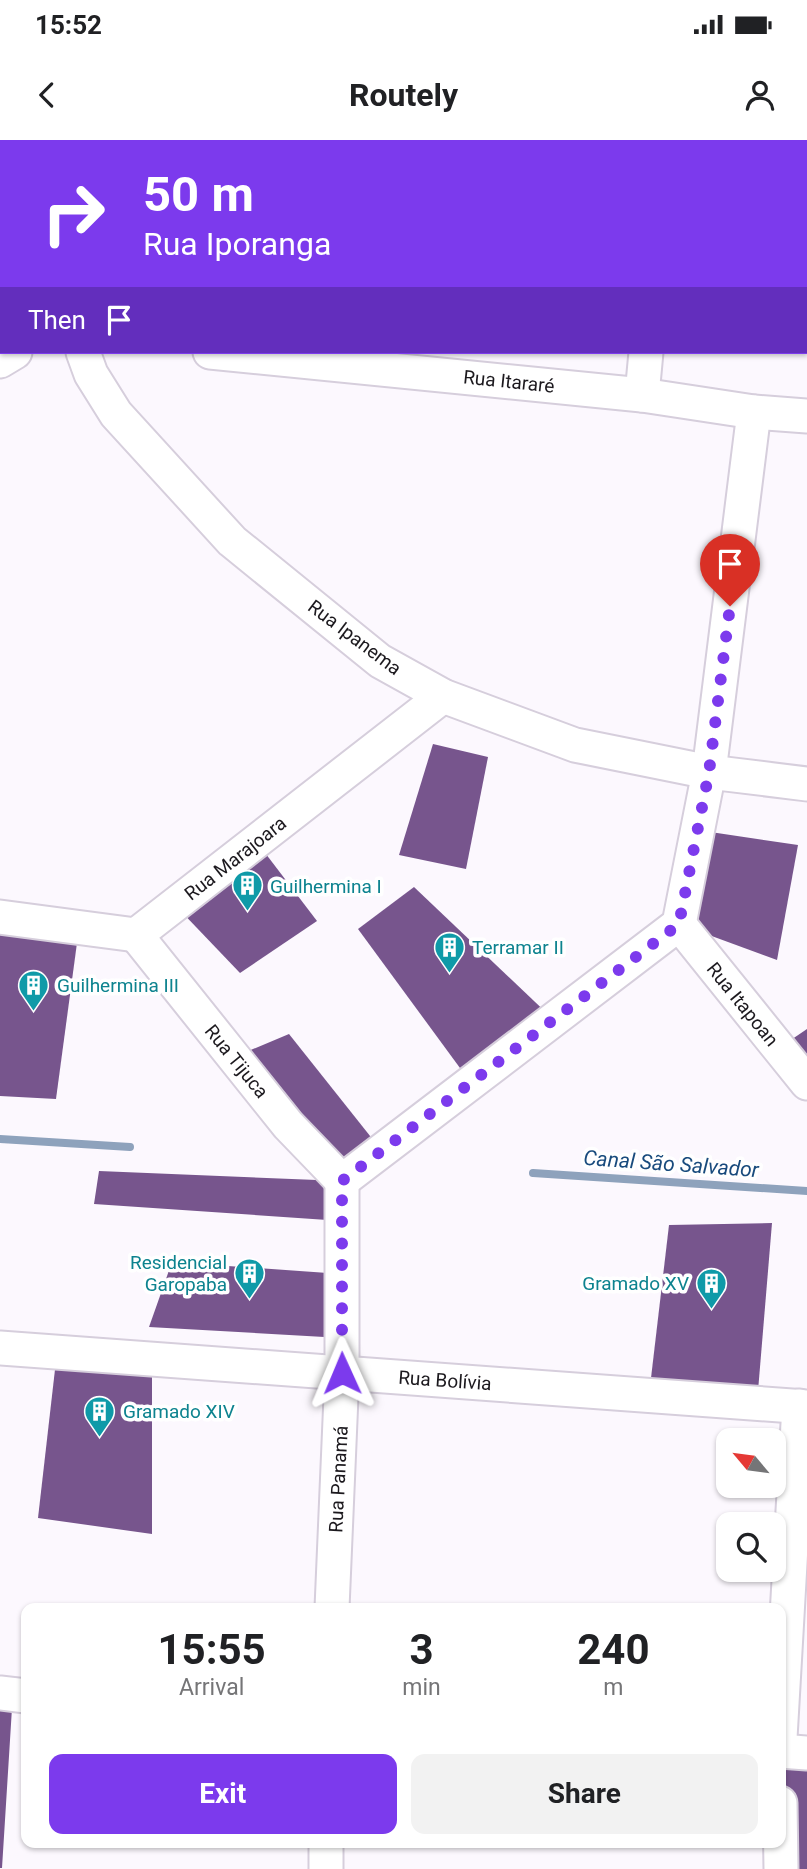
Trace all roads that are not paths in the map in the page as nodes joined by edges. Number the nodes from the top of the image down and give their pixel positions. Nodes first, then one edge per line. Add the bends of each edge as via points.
1 (84, 354) edge
2 (231, 354) edge
3 (646, 354) edge
4 (642, 394) junction
5 (754, 411) junction
6 (807, 416) edge
7 (443, 696) junction
8 (709, 772) junction
9 (807, 784) edge
10 (0, 917) edge
11 (679, 924) junction
12 (136, 935) junction
13 (807, 1083) edge
14 (342, 1181) junction
15 (0, 1348) edge
16 (342, 1373) junction
17 (803, 1406) edge
18 (332, 1603) edge
19 (786, 1651) edge
20 (0, 1693) edge
21 (21, 1695) edge
22 (786, 1751) edge
23 (807, 1753) edge
24 (326, 1848) edge
25 (781, 1848) edge
26 (326, 1869) edge
27 (781, 1869) edge

1 - 7 street, Rua Ipanema via 90,374 116,414 232,541 380,661
2 - 4 street, Rua Itararé
3 - 4 street
4 - 5 street, Rua Itararé
5 - 6 street, Rua Itararé
5 - 8 street
7 - 8 street, Rua Ipanema via 575,745
7 - 12 street, Rua Marajoara
8 - 9 street, Rua Ipanema
8 - 11 street
10 - 12 street
11 - 13 street, Rua Itapoan
11 - 14 street
12 - 14 street, Rua Tijuca via 288,1125
14 - 16 street, Rua Panamá
15 - 16 street, Rua Bolívia
16 - 17 street, Rua Bolívia
16 - 18 street, Rua Panamá
17 - 19 street
20 - 21 street
22 - 23 street
24 - 26 street
25 - 27 street

